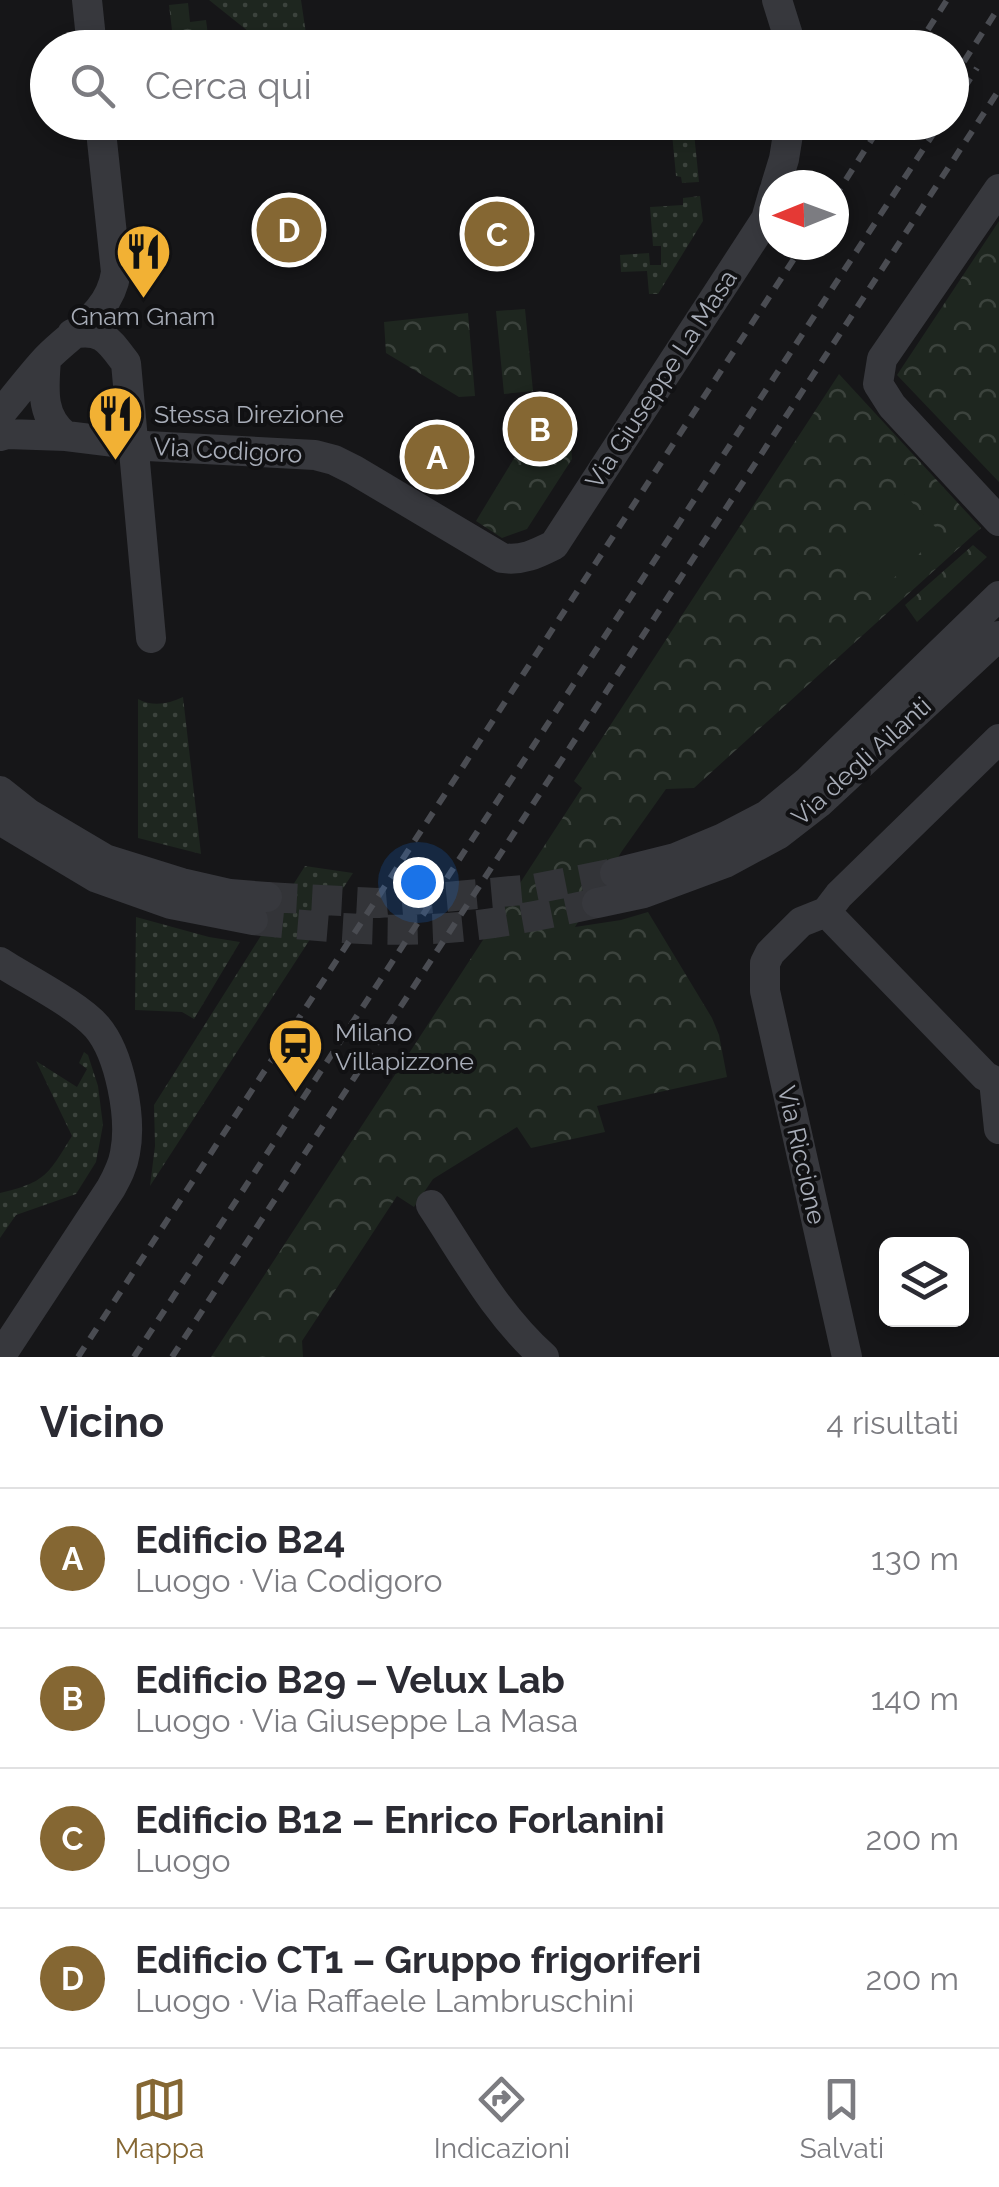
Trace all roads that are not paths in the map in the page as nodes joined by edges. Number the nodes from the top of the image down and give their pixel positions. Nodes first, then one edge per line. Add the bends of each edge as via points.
1 (87, 0) edge
2 (777, 0) edge
3 (90, 30) edge
4 (786, 30) edge
5 (102, 140) edge
6 (787, 140) edge
7 (781, 170) edge
8 (999, 189) edge
9 (759, 230) edge
10 (72, 334) junction
11 (46, 359) junction
12 (0, 414) edge
13 (0, 436) edge
14 (66, 436) junction
15 (134, 445) junction
16 (999, 520) edge
17 (533, 556) joint
18 (999, 596) edge
19 (999, 636) edge
20 (151, 638) dead end
21 (999, 738) edge
22 (0, 791) edge
23 (0, 820) edge
24 (615, 873) tunnel mouth
25 (597, 903) tunnel mouth
26 (826, 912) junction
27 (0, 962) edge
28 (996, 1081) edge
29 (999, 1128) edge
30 (431, 1204) dead end
31 (0, 1357) edge
32 (544, 1357) edge
33 (847, 1357) edge

1 - 3 street
2 - 4 street
5 - 10 street via 114,288
6 - 7 street, Via Giuseppe La Masa
8 - 16 street via 882,359 878,384
9 - 17 street, Via Giuseppe La Masa via 554,544
10 - 11 street
10 - 15 street via 107,338 126,363
11 - 12 street
11 - 14 street via 44,401
13 - 14 street
14 - 15 street
15 - 17 street, Via Codigoro via 334,460 502,558
15 - 20 street
18 - 24 street, Via degli Ailanti via 767,815 675,858
19 - 25 street, Via degli Ailanti via 779,834 725,863
21 - 26 street
22 - 23 street via 105,860 260,908 171,904 95,877
26 - 28 street
26 - 33 street, Via Riccione via 801,922 770,953 765,992
27 - 31 street via 81,1012 102,1033 119,1075 127,1139 111,1188
28 - 29 street
30 - 32 street via 500,1312

